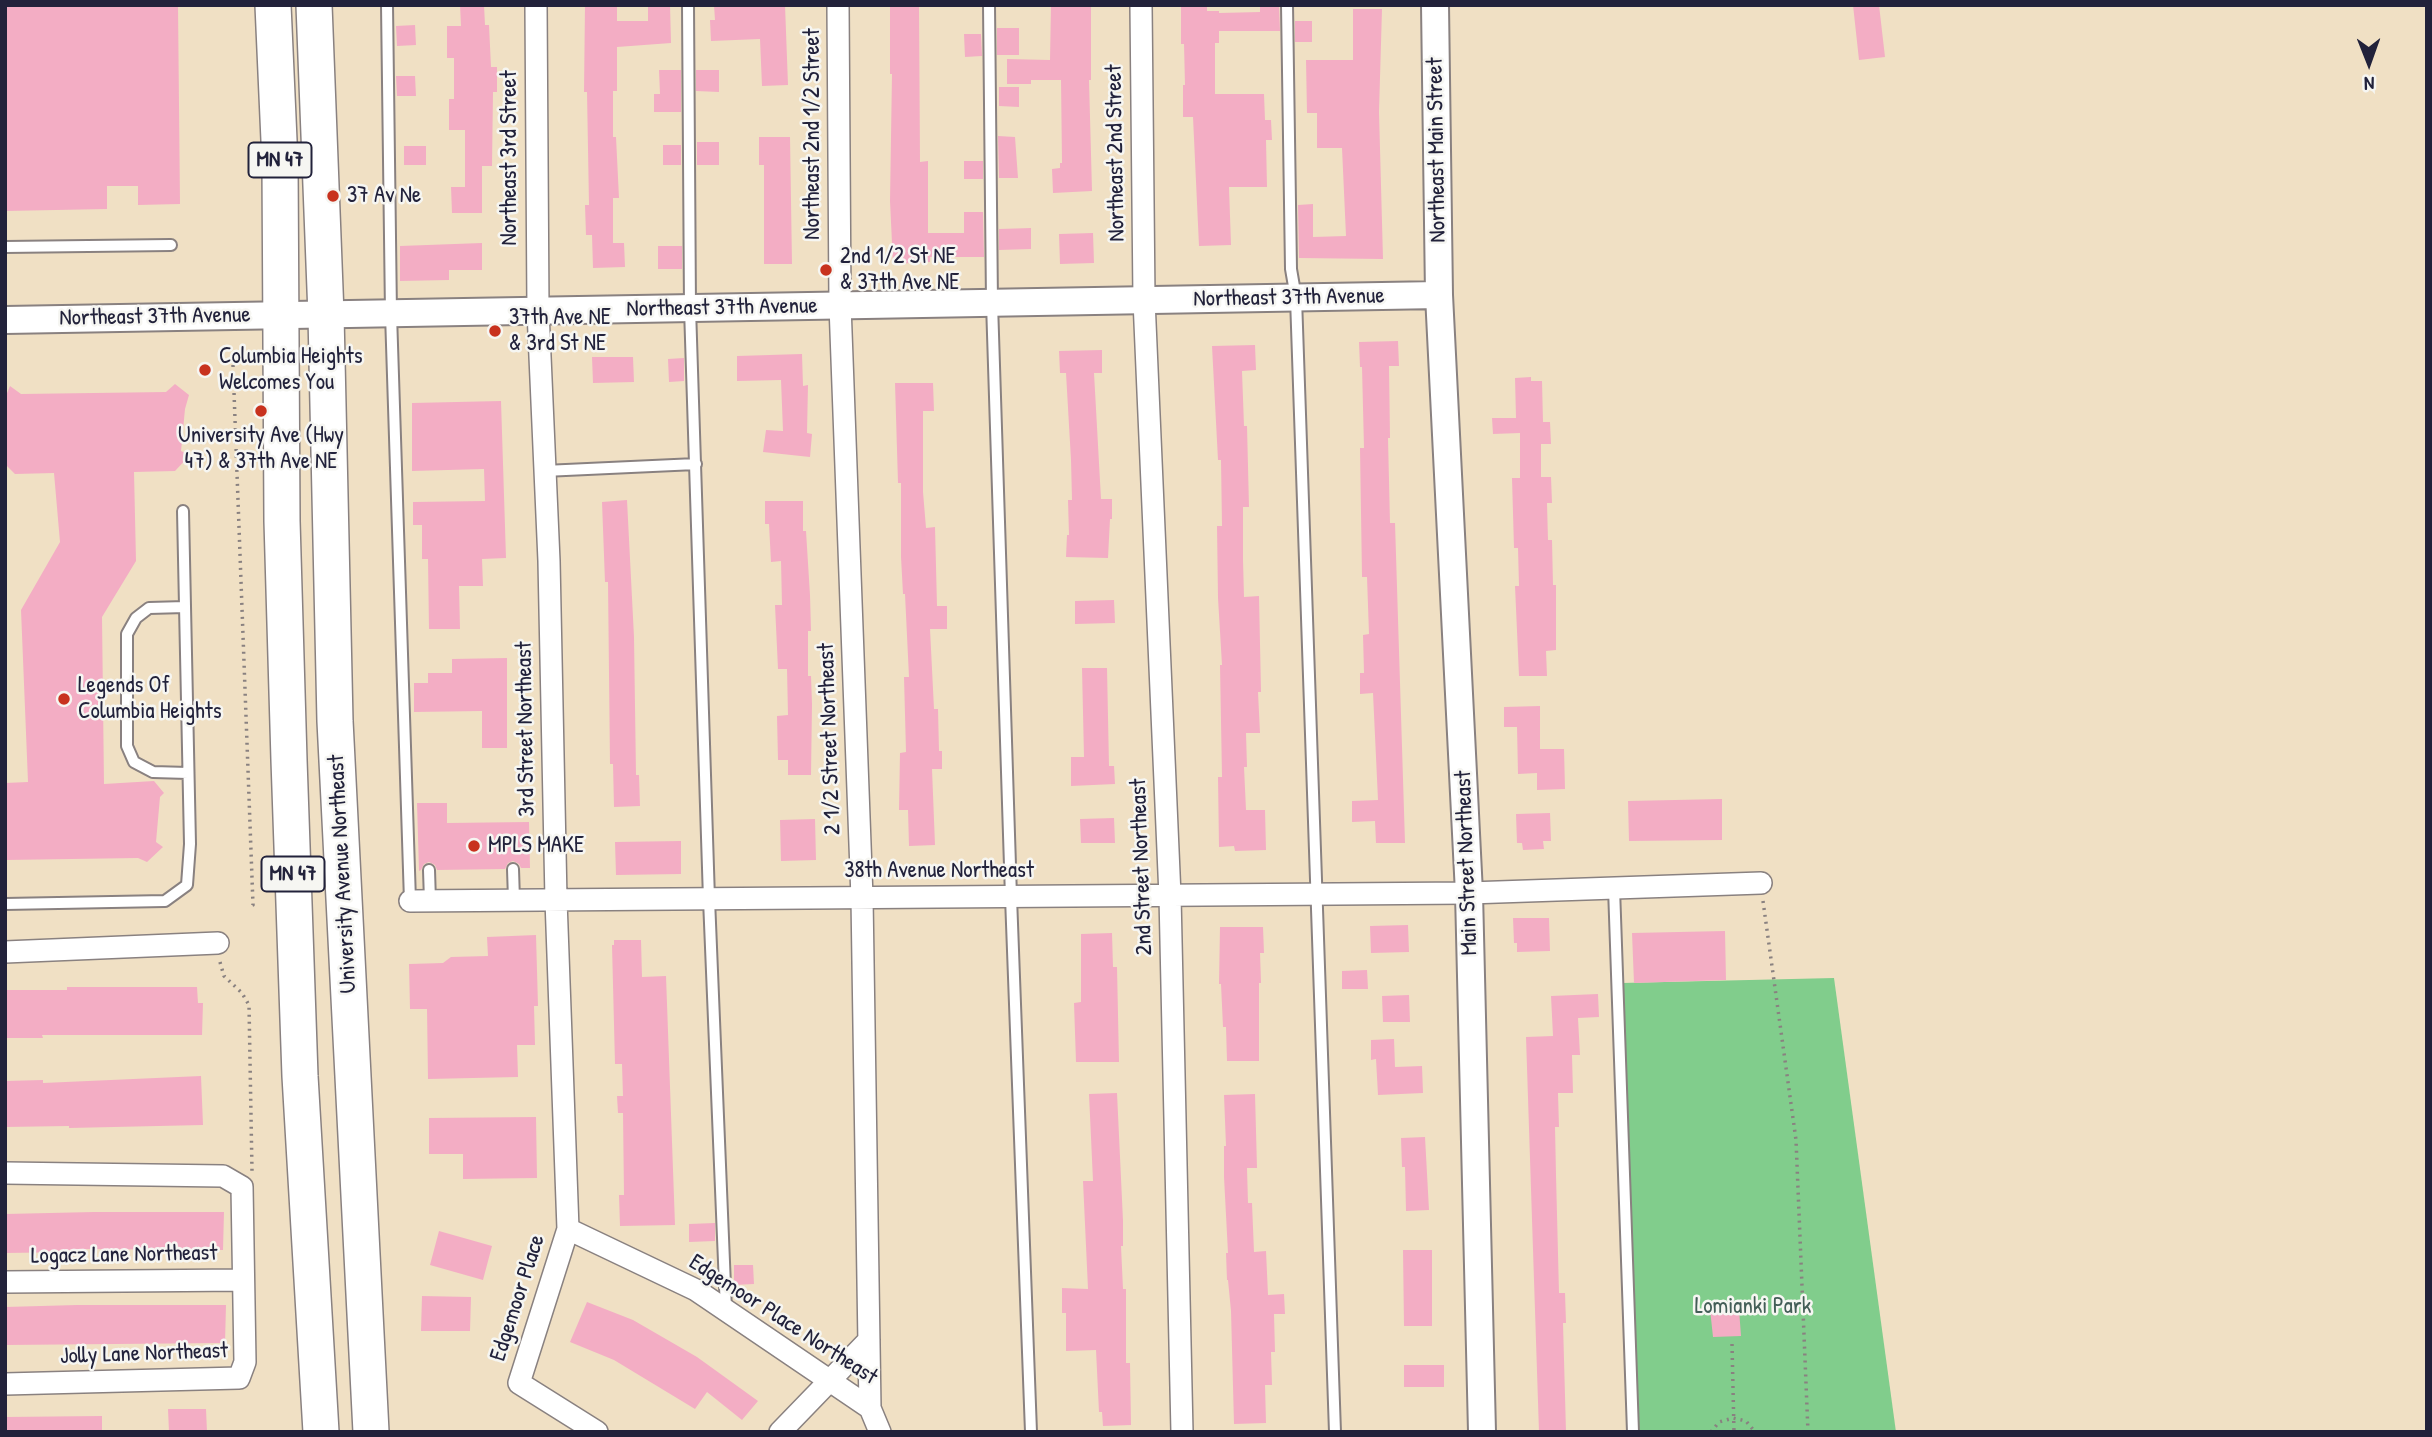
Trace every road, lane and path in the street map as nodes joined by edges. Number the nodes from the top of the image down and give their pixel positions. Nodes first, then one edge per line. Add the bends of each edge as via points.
1 (273, 5) edge
2 (314, 5) edge
3 (387, 5) edge
4 (536, 5) edge
5 (688, 5) edge
6 (838, 5) edge
7 (989, 5) edge
8 (1140, 5) edge
9 (1287, 5) edge
10 (1435, 5) edge
11 (171, 245) dead end
12 (5, 247) edge
13 (1439, 295) junction
14 (1296, 298) junction
15 (1144, 300) junction
16 (992, 303) junction
17 (841, 305) junction
18 (690, 308) junction
19 (538, 311) junction
20 (391, 314) junction
21 (282, 315) junction
22 (326, 315) junction
23 (5, 320) edge
24 (233, 365) dead end
25 (696, 464) junction
26 (544, 471) junction
27 (183, 511) dead end
28 (185, 607) junction
29 (188, 773) junction
30 (513, 869) dead end
31 (429, 870) dead end
32 (1761, 883) joint
33 (1614, 888) junction
34 (1318, 893) junction
35 (1469, 893) junction
36 (1170, 896) junction
37 (1011, 897) junction
38 (862, 898) junction
39 (709, 899) junction
40 (514, 900) junction
41 (556, 900) junction
42 (420, 901) junction
43 (5, 904) edge
44 (248, 907) dead end
45 (218, 949) joint
46 (5, 952) edge
47 (5, 1173) edge
48 (232, 1181) junction
49 (568, 1229) junction
50 (243, 1280) junction
51 (5, 1282) edge
52 (726, 1310) junction
53 (869, 1340) junction
54 (1732, 1344) dead end
55 (830, 1381) junction
56 (5, 1384) edge
57 (870, 1408) junction
58 (1733, 1418) junction
59 (321, 1432) edge
60 (371, 1432) edge
61 (597, 1432) edge
62 (780, 1432) edge
63 (880, 1432) edge
64 (1031, 1432) edge
65 (1182, 1432) edge
66 (1335, 1432) edge
67 (1482, 1432) edge
68 (1633, 1432) edge
69 (1711, 1432) edge
70 (1734, 1432) edge
71 (1755, 1432) edge
72 (1808, 1432) edge

1 - 21 main road, MN 47
2 - 22 main road, MN 47
3 - 20 lane
4 - 19 street, Northeast 3rd Street
5 - 18 lane
6 - 17 street, Northeast 2nd 1/2 Street
7 - 16 lane
8 - 15 street, Northeast 2nd Street
9 - 14 lane via 1291,269
10 - 13 street, Northeast Main Street
11 - 12 lane
13 - 14 street, Northeast 37th Avenue
13 - 35 street, Main Street Northeast
14 - 15 street, Northeast 37th Avenue
14 - 34 lane
15 - 16 street, Northeast 37th Avenue
15 - 36 street, 2nd Street Northeast
16 - 17 street, Northeast 37th Avenue
16 - 37 lane
17 - 18 street, Northeast 37th Avenue
17 - 38 street, 2 1/2 Street Northeast
18 - 19 street, Northeast 37th Avenue
18 - 25 lane
19 - 20 street, Northeast 37th Avenue
19 - 26 street, 3rd Street Northeast
20 - 22 street, Northeast 37th Avenue
20 - 42 lane
21 - 22 street, Northeast 37th Avenue
21 - 23 street, Northeast 37th Avenue
21 - 59 main road, MN 47 via 282,521 300,1090
22 - 60 main road, University Avenue Northeast / MN 47 via 335,721
24 - 44 path via 253,892 253,905
25 - 26 lane
25 - 39 lane
26 - 41 street, 3rd Street Northeast
27 - 28 lane
28 - 29 lane
28 - 29 lane via 149,608 127,634 127,746 134,762 153,772
29 - 43 lane via 187,886 165,901
30 - 40 lane
31 - 42 lane
32 - 33 street, 38th Avenue Northeast
32 - 72 path via 1796,1140
33 - 35 street, 38th Avenue Northeast
33 - 68 lane
34 - 35 street, 38th Avenue Northeast
34 - 36 street, 38th Avenue Northeast
34 - 66 lane
35 - 67 street, Main Street Northeast
36 - 37 street, 38th Avenue Northeast
36 - 65 street, 2nd Street Northeast
37 - 38 street, 38th Avenue Northeast
37 - 64 lane
38 - 39 street, 38th Avenue Northeast
38 - 53 street, 2 1/2 Street Northeast
39 - 41 street, 38th Avenue Northeast
39 - 52 lane
40 - 41 street, 38th Avenue Northeast
40 - 42 street, 38th Avenue Northeast
41 - 49 street, 3rd Street Northeast
45 - 46 street
45 - 48 path via 224,976 249,1005 252,1176
47 - 48 street
48 - 50 street, Jolly Lane Northeast
49 - 52 street, Edgemoor Place Northeast via 696,1290
49 - 61 street, Edgemoor Place via 519,1383
50 - 51 street, Logacz Lane Northeast
50 - 56 street, Jolly Lane Northeast via 245,1362 239,1378
52 - 55 street, Edgemoor Place Northeast
53 - 55 street
53 - 57 street, 2 1/2 Street Northeast
54 - 58 path
55 - 57 street, Edgemoor Place Northeast
55 - 62 street
57 - 63 street, Edgemoor Place Northeast
58 - 69 path via 1719,1422
58 - 70 path
58 - 71 path via 1746,1421

